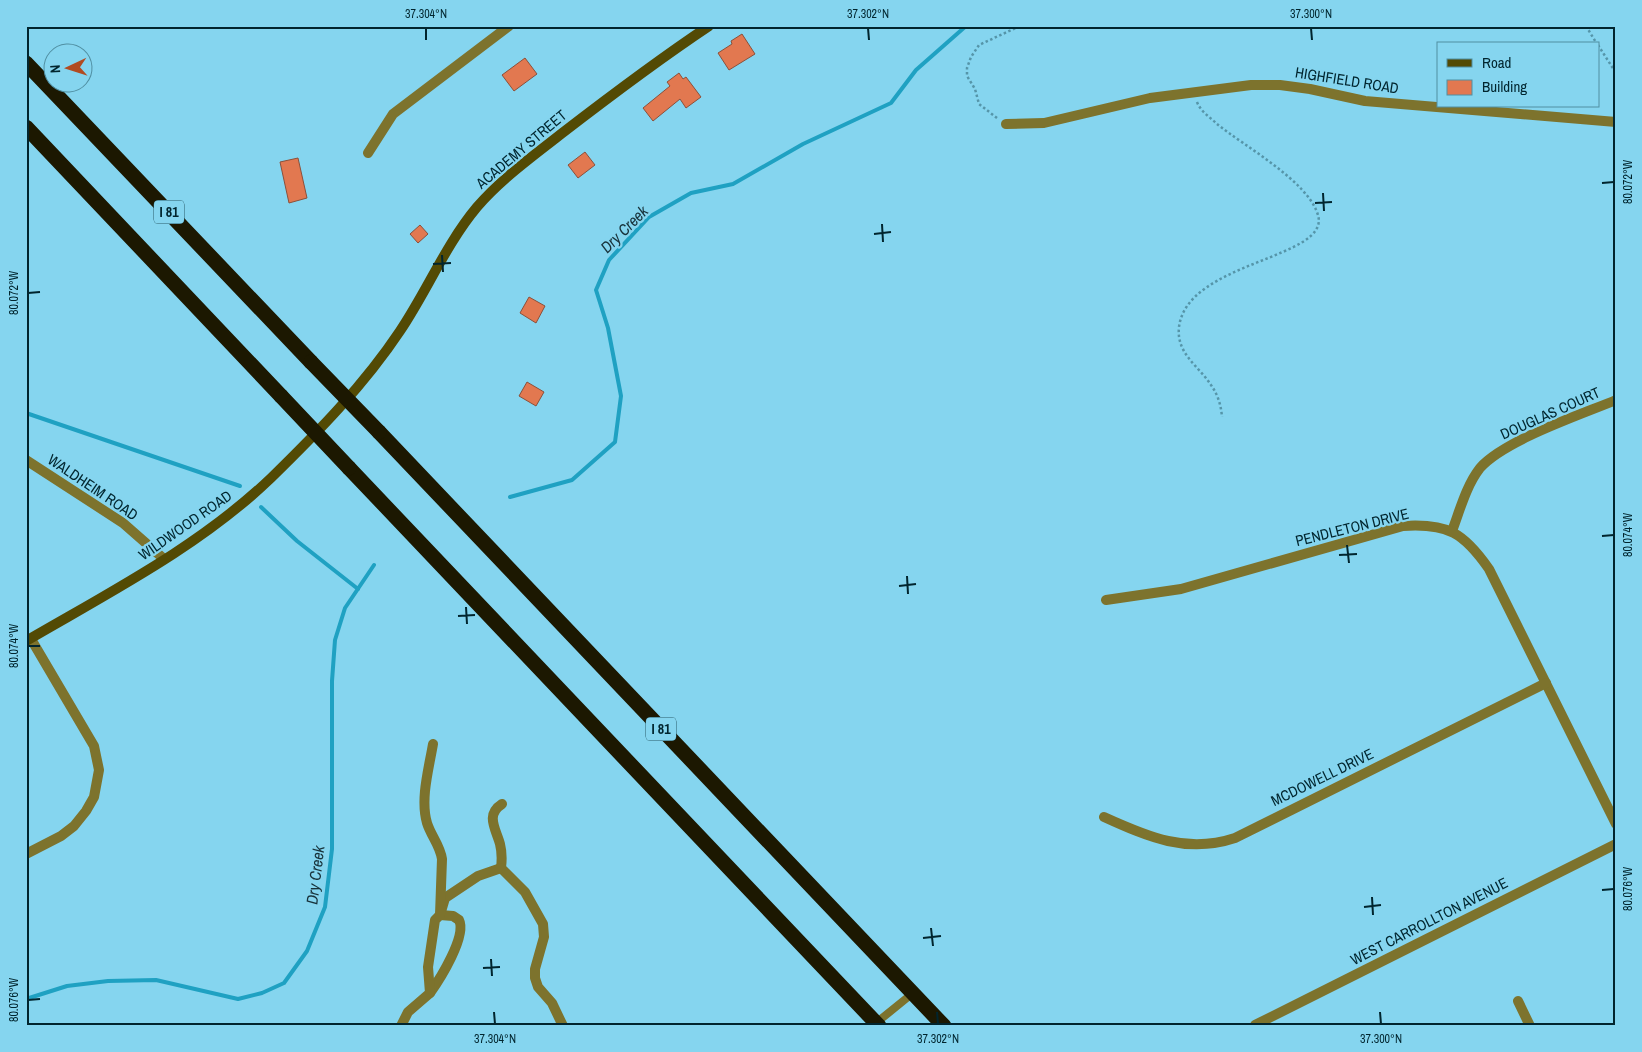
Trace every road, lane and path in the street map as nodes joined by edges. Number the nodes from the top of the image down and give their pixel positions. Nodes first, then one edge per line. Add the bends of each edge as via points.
1 (509, 26) edge
2 (708, 26) edge
3 (1020, 26) edge
4 (1586, 26) edge
5 (1596, 42) edge
6 (1600, 48) edge
7 (26, 63) edge
8 (1616, 73) edge
9 (1194, 92) junction
10 (1437, 107) edge
11 (1449, 108) edge
12 (1616, 122) edge
13 (1006, 124) joint
14 (26, 127) edge
15 (368, 154) dead end
16 (361, 384) joint
17 (1616, 400) edge
18 (1222, 417) dead end
19 (26, 460) edge
20 (1452, 531) junction
21 (164, 559) junction
22 (1106, 600) dead end
23 (29, 640) edge
24 (1546, 683) junction
25 (433, 744) dead end
26 (502, 804) dead end
27 (1104, 817) dead end
28 (1616, 824) edge
29 (1616, 844) edge
30 (26, 854) edge
31 (501, 868) junction
32 (440, 915) junction
33 (430, 993) junction
34 (913, 993) junction
35 (1518, 1001) dead end
36 (878, 1024) edge
37 (1255, 1025) edge
38 (401, 1026) edge
39 (563, 1026) edge
40 (944, 1026) edge
41 (1530, 1026) edge

1 - 15 street via 393,114
2 - 16 street, ACADEMY STREET via 603,102 493,189 456,237 401,330
3 - 13 path via 979,45 967,68 967,76 979,104
4 - 5 path
6 - 8 path
7 - 34 highway, I 81, bridge
9 - 10 street, HIGHFIELD ROAD via 1280,85 1366,101
9 - 13 street, HIGHFIELD ROAD via 1112,106 1044,123
9 - 18 path via 1201,111 1292,180 1318,213 1319,220 1317,228 1304,242 1212,282 1198,294 1182,317 1179,336 1183,348 1190,362 1216,392
11 - 12 street, HIGHFIELD ROAD
14 - 36 highway, bridge
16 - 21 street, WILDWOOD ROAD via 242,504
17 - 20 street, DOUGLAS COURT via 1512,444 1496,455 1481,468 1470,485
19 - 21 street, WALDHEIM ROAD via 123,522
20 - 22 street, PENDLETON DRIVE via 1438,526 1403,526 1181,589
20 - 24 street, PENDLETON DRIVE via 1465,539 1489,569
21 - 23 street, WILDWOOD ROAD
23 - 30 street via 94,746 99,770 94,797 74,826
24 - 27 street, MCDOWELL DRIVE via 1234,838 1218,843 1182,845
24 - 28 street, PENDLETON DRIVE
25 - 32 street via 425,807 427,821 441,850
26 - 31 street via 492,818 500,844
29 - 37 street, WEST CARROLLTON AVENUE
31 - 32 street via 478,876 445,898
31 - 39 street via 525,892 543,924 544,937 536,978
32 - 33 street via 435,920 428,967
32 - 33 street via 447,914 459,920 461,931 445,970
33 - 38 street via 408,1012
34 - 36 lane
34 - 40 highway, I 81
35 - 41 street

